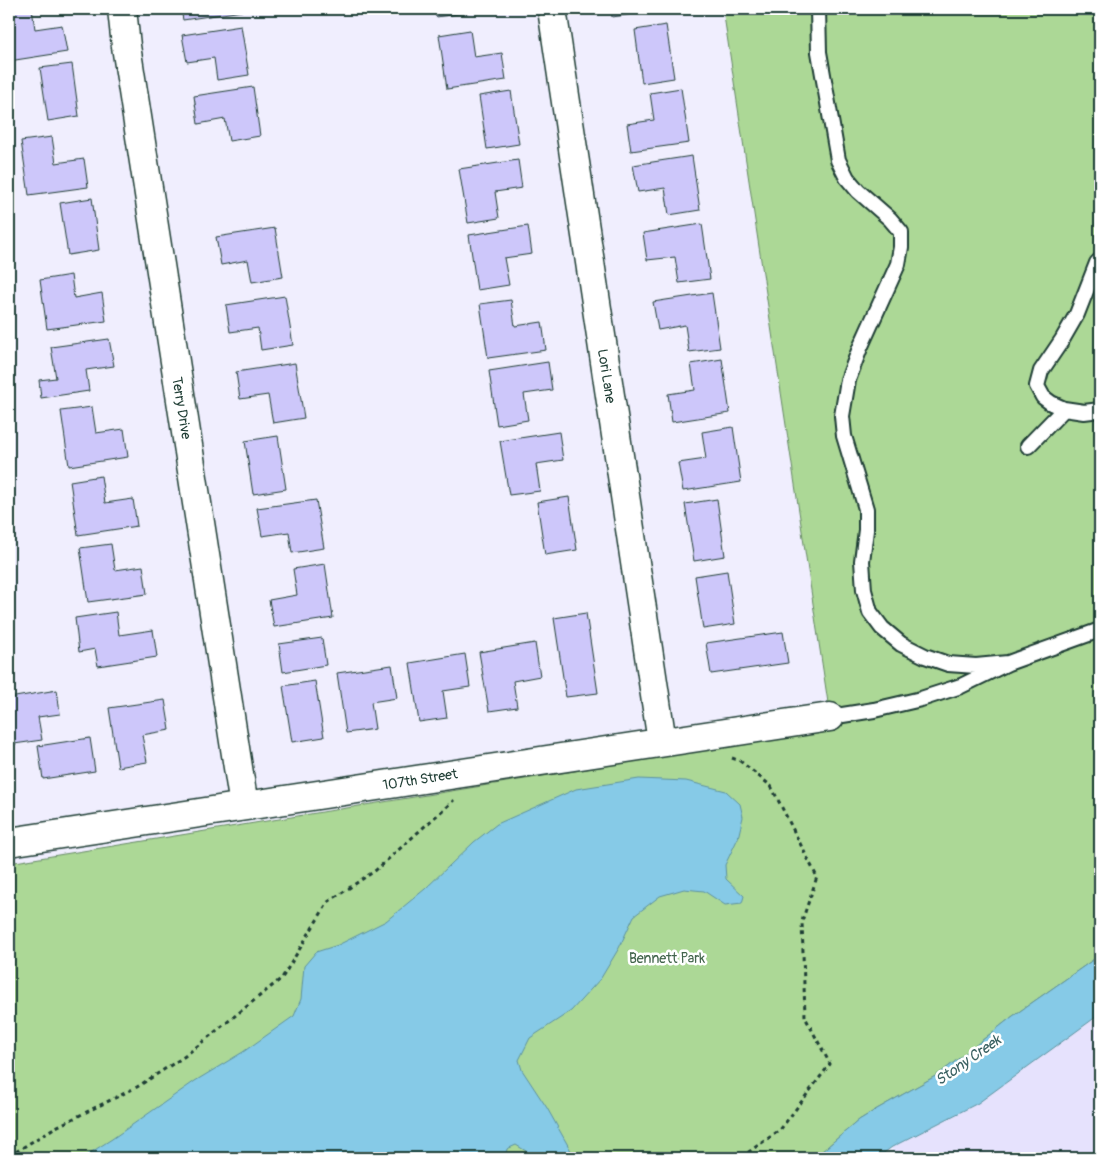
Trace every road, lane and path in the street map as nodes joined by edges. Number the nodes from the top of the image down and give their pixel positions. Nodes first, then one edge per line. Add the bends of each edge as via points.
1 (122, 9) edge
2 (552, 9) edge
3 (818, 9) edge
4 (1100, 260) edge
5 (1064, 409) junction
6 (1100, 410) edge
7 (1028, 446) dead end
8 (1100, 630) edge
9 (1008, 663) junction
10 (830, 717) joint
11 (662, 742) junction
12 (732, 758) dead end
13 (461, 794) dead end
14 (244, 806) junction
15 (9, 842) edge
16 (9, 1156) edge
17 (740, 1158) edge

1 - 14 street, Terry Drive
2 - 11 street, Lori Lane
3 - 9 lane via 819,52 838,160 858,191 901,232 898,264 848,380 842,416 844,436 866,509 862,560 864,590 870,612 894,639 925,656 948,664
4 - 5 lane via 1077,314 1041,371 1037,386 1043,398
5 - 6 lane
5 - 7 lane
8 - 9 lane
9 - 10 lane via 961,686 921,699
10 - 11 street, 107th Street
11 - 14 street, 107th Street
12 - 17 path via 771,786 817,877 802,921 805,1017 830,1064 780,1130
13 - 16 path via 376,870 328,902 282,978 185,1056 137,1087 54,1128
14 - 15 street, 107th Street

